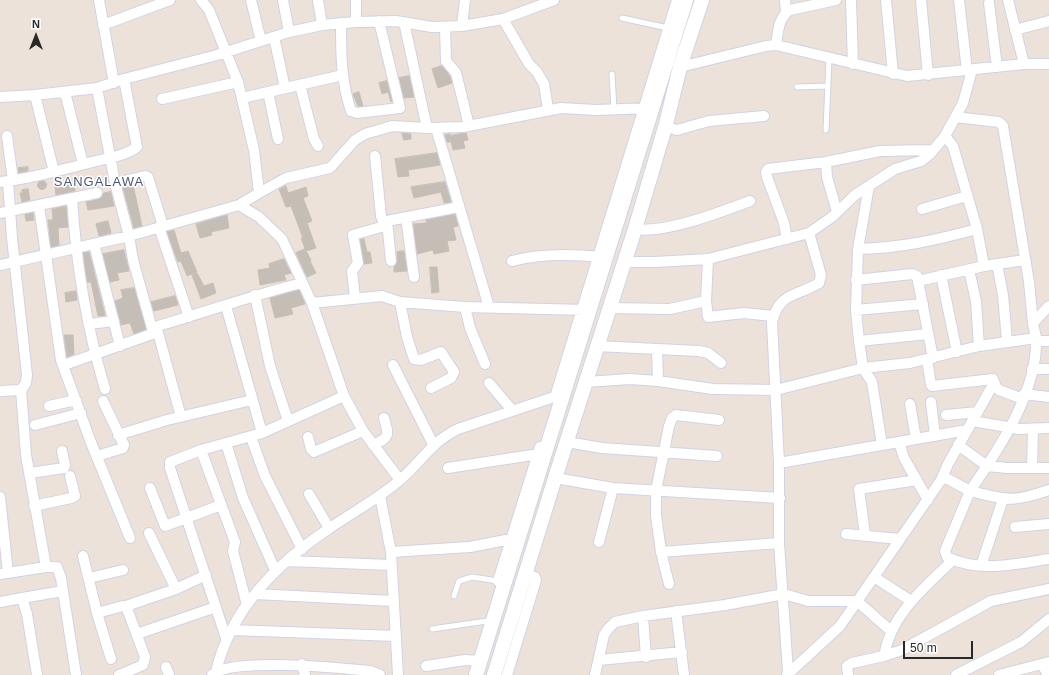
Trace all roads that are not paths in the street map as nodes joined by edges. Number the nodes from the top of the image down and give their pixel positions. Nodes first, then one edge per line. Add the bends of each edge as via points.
1 (98, 0) edge
2 (170, 0) edge
3 (201, 0) edge
4 (251, 0) edge
5 (283, 0) edge
6 (318, 0) edge
7 (356, 0) edge
8 (465, 0) edge
9 (554, 0) edge
10 (676, 0) edge
11 (686, 0) edge
12 (702, 0) edge
13 (785, 0) edge
14 (830, 0) edge
15 (850, 0) edge
16 (886, 0) edge
17 (921, 0) edge
18 (959, 0) edge
19 (1008, 0) edge
20 (988, 3) dead end
21 (786, 13) junction
22 (622, 18) dead end
23 (503, 19) junction
24 (379, 21) junction
25 (1049, 21) edge
26 (356, 22) junction
27 (404, 22) junction
28 (340, 23) junction
29 (103, 25) junction
30 (322, 25) junction
31 (462, 26) junction
32 (445, 27) junction
33 (672, 29) junction
34 (1015, 30) junction
35 (289, 32) junction
36 (274, 37) junction
37 (261, 41) junction
38 (776, 45) junction
39 (227, 52) junction
40 (829, 58) junction
41 (853, 64) junction
42 (1024, 64) junction
43 (1049, 64) edge
44 (680, 67) junction
45 (997, 67) junction
46 (969, 70) junction
47 (343, 74) junction
48 (612, 74) dead end
49 (893, 74) junction
50 (928, 75) junction
51 (119, 81) junction
52 (238, 82) junction
53 (300, 85) junction
54 (828, 86) junction
55 (797, 87) dead end
56 (97, 88) junction
57 (285, 88) junction
58 (64, 92) junction
59 (268, 92) junction
60 (35, 95) junction
61 (0, 97) edge
62 (242, 98) junction
63 (162, 99) dead end
64 (648, 108) junction
65 (548, 109) junction
66 (388, 110) junction
67 (614, 110) junction
68 (764, 116) dead end
69 (955, 117) junction
70 (666, 124) junction
71 (392, 126) junction
72 (469, 126) junction
73 (432, 128) junction
74 (826, 130) dead end
75 (7, 136) dead end
76 (944, 136) junction
77 (278, 139) dead end
78 (318, 146) dead end
79 (933, 150) junction
80 (375, 156) dead end
81 (110, 158) junction
82 (826, 162) junction
83 (83, 164) junction
84 (54, 172) junction
85 (7, 181) edge
86 (115, 183) junction
87 (869, 186) junction
88 (97, 193) dead end
89 (259, 193) junction
90 (967, 196) junction
91 (72, 198) junction
92 (750, 201) dead end
93 (239, 205) junction
94 (39, 206) junction
95 (459, 207) junction
96 (922, 208) dead end
97 (837, 212) junction
98 (5, 213) edge
99 (406, 218) junction
100 (385, 223) junction
101 (161, 226) junction
102 (977, 229) junction
103 (634, 230) junction
104 (809, 233) junction
105 (129, 236) junction
106 (787, 239) junction
107 (94, 244) junction
108 (75, 249) junction
109 (858, 249) junction
110 (46, 254) junction
111 (602, 257) junction
112 (708, 259) junction
113 (1025, 260) junction
114 (391, 261) dead end
115 (512, 261) dead end
116 (15, 262) junction
117 (623, 262) junction
118 (997, 264) junction
119 (0, 265) edge
120 (984, 266) junction
121 (969, 270) junction
122 (941, 275) junction
123 (414, 277) dead end
124 (856, 280) junction
125 (918, 280) junction
126 (302, 283) junction
127 (256, 295) junction
128 (355, 298) junction
129 (706, 301) junction
130 (400, 302) junction
131 (312, 303) junction
132 (923, 304) junction
133 (226, 306) junction
134 (1049, 306) edge
135 (465, 307) junction
136 (488, 307) junction
137 (609, 308) junction
138 (586, 310) junction
139 (856, 310) junction
140 (773, 316) junction
141 (188, 317) junction
142 (114, 321) junction
143 (1033, 323) junction
144 (89, 324) junction
145 (928, 334) junction
146 (1036, 338) junction
147 (859, 341) junction
148 (1007, 341) junction
149 (1049, 341) edge
150 (120, 346) junction
151 (596, 346) junction
152 (979, 346) junction
153 (657, 350) junction
154 (957, 352) junction
155 (95, 354) junction
156 (930, 358) junction
157 (721, 363) dead end
158 (486, 364) dead end
159 (64, 365) junction
160 (394, 365) dead end
161 (864, 368) junction
162 (1032, 368) junction
163 (1049, 369) edge
164 (658, 381) junction
165 (586, 382) junction
166 (489, 383) dead end
167 (994, 383) junction
168 (431, 388) dead end
169 (105, 389) dead end
170 (21, 390) junction
171 (776, 390) junction
172 (0, 391) edge
173 (559, 395) junction
174 (344, 396) junction
175 (1024, 396) junction
176 (1049, 397) edge
177 (76, 400) junction
178 (252, 400) junction
179 (103, 401) dead end
180 (931, 402) dead end
181 (910, 404) dead end
182 (49, 406) dead end
183 (512, 410) junction
184 (978, 412) junction
185 (81, 413) junction
186 (946, 415) dead end
187 (181, 417) junction
188 (384, 418) dead end
189 (719, 420) dead end
190 (288, 421) junction
191 (35, 425) dead end
192 (970, 426) junction
193 (1011, 428) junction
194 (1049, 428) edge
195 (1033, 430) junction
196 (363, 431) junction
197 (262, 433) junction
198 (118, 435) junction
199 (251, 436) junction
200 (935, 436) junction
201 (308, 437) dead end
202 (916, 439) junction
203 (567, 442) junction
204 (898, 442) junction
205 (226, 443) junction
206 (372, 445) junction
207 (882, 445) junction
208 (958, 445) junction
209 (434, 446) junction
210 (201, 450) junction
211 (62, 451) dead end
212 (665, 452) junction
213 (97, 456) junction
214 (717, 456) dead end
215 (540, 457) junction
216 (779, 463) junction
217 (988, 466) junction
218 (448, 468) dead end
219 (1032, 468) junction
220 (1049, 468) edge
221 (30, 473) junction
222 (70, 476) dead end
223 (554, 478) junction
224 (400, 480) junction
225 (917, 480) junction
226 (942, 480) junction
227 (150, 488) dead end
228 (613, 488) junction
229 (1049, 490) edge
230 (656, 491) junction
231 (970, 491) junction
232 (309, 494) dead end
233 (380, 496) junction
234 (0, 497) edge
235 (780, 498) junction
236 (1003, 499) junction
237 (928, 500) junction
238 (221, 505) junction
239 (34, 506) junction
240 (187, 519) junction
241 (1049, 524) edge
242 (1015, 527) dead end
243 (329, 528) junction
244 (149, 533) dead end
245 (846, 534) dead end
246 (865, 535) junction
247 (130, 538) dead end
248 (515, 538) junction
249 (900, 539) junction
250 (599, 542) dead end
251 (779, 543) junction
252 (302, 549) junction
253 (391, 552) junction
254 (661, 552) junction
255 (83, 556) dead end
256 (1049, 559) edge
257 (953, 560) junction
258 (287, 561) junction
259 (391, 565) junction
260 (981, 566) junction
261 (46, 567) junction
262 (123, 570) dead end
263 (275, 570) junction
264 (4, 574) edge
265 (206, 575) junction
266 (874, 577) junction
267 (88, 578) junction
268 (502, 582) junction
269 (669, 584) dead end
270 (176, 589) junction
271 (1049, 589) edge
272 (63, 590) junction
273 (255, 594) junction
274 (784, 594) junction
275 (454, 596) dead end
276 (22, 598) junction
277 (394, 601) junction
278 (857, 601) junction
279 (0, 602) edge
280 (911, 602) junction
281 (247, 605) junction
282 (126, 606) junction
283 (216, 607) junction
284 (676, 611) junction
285 (97, 613) junction
286 (643, 616) junction
287 (1049, 619) edge
288 (490, 621) junction
289 (432, 629) dead end
290 (891, 631) junction
291 (137, 634) junction
292 (229, 634) junction
293 (396, 636) junction
294 (511, 642) junction
295 (682, 652) junction
296 (884, 656) junction
297 (646, 657) junction
298 (111, 659) dead end
299 (478, 660) junction
300 (599, 660) junction
301 (1046, 663) edge
302 (302, 664) junction
303 (426, 666) dead end
304 (257, 671) edge
305 (133, 672) edge
306 (355, 672) edge
307 (214, 673) edge
308 (1019, 673) edge
309 (788, 674) edge
310 (37, 675) edge
311 (76, 675) edge
312 (119, 675) edge
313 (305, 675) edge
314 (380, 675) edge
315 (398, 675) edge
316 (471, 675) edge
317 (476, 675) edge
318 (494, 675) edge
319 (507, 675) edge
320 (595, 675) edge
321 (684, 675) edge
322 (848, 675) edge
323 (956, 675) edge
324 (1000, 675) edge
325 (1048, 675) edge

1 - 29 street
2 - 29 street
3 - 39 street via 209,10
4 - 37 street
5 - 35 street
6 - 30 street
7 - 26 street
8 - 31 street
9 - 23 street
10 - 33 street
11 - 33 main road
12 - 44 main road
13 - 21 street
14 - 21 street
15 - 41 street
16 - 49 street
17 - 50 street
18 - 46 street
19 - 34 street
20 - 45 street
21 - 38 street via 781,19
22 - 33 lane
23 - 31 street
23 - 65 street via 529,64 544,84
24 - 26 street
24 - 27 street
24 - 66 street via 400,108
25 - 34 street
26 - 28 street
27 - 32 street
27 - 73 street
28 - 30 street
28 - 47 street
29 - 51 street
30 - 35 street
31 - 32 street
32 - 72 street via 446,61 456,73
33 - 64 main road
34 - 42 street
35 - 36 street
36 - 37 street
36 - 57 street
37 - 39 street
38 - 40 street
38 - 44 street
39 - 51 street
39 - 52 street
40 - 41 street
40 - 54 lane
41 - 49 street
42 - 43 street
42 - 45 street
44 - 70 main road
45 - 46 street
46 - 50 street
46 - 69 street via 963,103
47 - 53 street
47 - 66 street via 351,111 357,113
48 - 67 lane
49 - 50 street
51 - 56 street
51 - 81 street via 137,147
52 - 62 street
52 - 63 street
53 - 57 street
53 - 78 street
54 - 55 lane
54 - 74 lane
56 - 58 street
56 - 81 street
57 - 59 street
58 - 60 street
58 - 83 street
59 - 62 street
59 - 77 street
60 - 61 street
60 - 84 street
62 - 89 street via 254,150
64 - 67 street
64 - 111 main road
65 - 67 street
65 - 72 street
66 - 71 street
68 - 70 street via 709,121 677,130 669,128
69 - 76 street
69 - 113 street via 1000,122 1003,126
70 - 103 main road
71 - 73 street
71 - 89 street via 365,134 355,140 330,168 286,178
72 - 73 street
73 - 95 street
75 - 85 street
76 - 79 street
76 - 90 street via 954,146
79 - 82 street via 880,151
79 - 87 street via 921,161 895,169
80 - 100 street via 381,216
81 - 83 street
81 - 86 street
82 - 97 street via 827,177
82 - 106 street via 768,169 766,172
83 - 84 street
84 - 85 street
85 - 98 street
86 - 101 street via 148,177
86 - 105 street
87 - 97 street via 854,195
87 - 109 street
88 - 91 street
89 - 93 street
90 - 96 street
90 - 102 street
91 - 94 street
91 - 108 street
92 - 103 street via 658,229
93 - 101 street
93 - 126 street via 259,217 282,239
94 - 98 street
94 - 110 street
95 - 99 street
95 - 136 street
97 - 104 street
98 - 116 street
99 - 100 street
99 - 123 street
100 - 114 street
100 - 128 street via 381,228 353,235 358,263 352,271
101 - 105 street
101 - 141 street
102 - 109 street via 937,240 892,248
102 - 120 street
103 - 117 main road
104 - 106 street
104 - 140 street via 821,275 819,283 788,296
105 - 107 street
105 - 150 street via 153,332
106 - 112 street
107 - 108 street
107 - 142 street
108 - 110 street
108 - 144 street
109 - 124 street
110 - 116 street
110 - 159 street via 61,360
111 - 115 street via 570,254
111 - 138 main road
112 - 117 street
112 - 129 street
113 - 118 street
113 - 143 street
116 - 119 street
116 - 170 street via 27,362 26,383
117 - 137 main road
118 - 120 street
118 - 148 street
120 - 121 street
121 - 122 street
121 - 152 street via 976,301
122 - 125 street
122 - 154 street
124 - 125 street via 912,274 917,276
124 - 139 street
125 - 132 street
126 - 127 street
126 - 131 street
127 - 133 street
127 - 190 street via 270,366
128 - 130 street via 382,296
128 - 131 street
129 - 137 street via 670,309
129 - 140 street via 708,317 744,313
130 - 135 street
130 - 168 street via 406,337 414,359 421,360 441,352 454,372 451,378
131 - 174 street
132 - 139 street
132 - 145 street
133 - 141 street
133 - 178 street
134 - 143 street
135 - 136 street
135 - 158 street via 470,328
136 - 138 street
137 - 151 main road
138 - 173 main road
139 - 147 street
140 - 171 street
141 - 187 street via 158,326 157,329
142 - 144 street
142 - 150 street
143 - 146 street
144 - 155 street
145 - 147 street
145 - 156 street
146 - 148 street
146 - 149 street via 1041,342
146 - 162 street via 1036,356
147 - 161 street
148 - 152 street
150 - 155 street
151 - 153 street
151 - 165 main road
152 - 154 street
153 - 157 street via 704,352
153 - 164 street
154 - 156 street
155 - 159 street
155 - 169 street
156 - 161 street
156 - 167 street via 932,386 992,379
159 - 177 street
160 - 209 street
161 - 171 street
161 - 207 street via 872,382
162 - 163 street
162 - 175 street
164 - 165 street via 630,379
164 - 171 street via 713,389
165 - 203 main road
166 - 183 street
167 - 175 street via 999,390
167 - 184 street
170 - 172 street
170 - 221 street
171 - 216 street
173 - 183 street
173 - 215 main road
174 - 190 street
174 - 196 street
175 - 176 street
175 - 193 street
177 - 182 street
177 - 185 street
178 - 187 street
178 - 197 street
179 - 198 street
180 - 200 street
181 - 202 street
183 - 209 street via 458,429 444,436
184 - 186 street
184 - 192 street
185 - 191 street
185 - 213 street
187 - 198 street
188 - 206 street via 388,434 386,439
189 - 212 street via 676,415 669,426
190 - 197 street
192 - 193 street
192 - 200 street
192 - 208 street
193 - 195 street
193 - 217 street
194 - 195 street
195 - 219 street
196 - 201 street via 314,452
196 - 206 street
197 - 199 street
198 - 213 street via 124,444 123,448
199 - 205 street
199 - 252 street via 265,476
200 - 202 street
202 - 204 street
203 - 212 street via 602,448
203 - 223 main road
204 - 207 street
204 - 225 street
205 - 210 street
205 - 263 street via 244,498
206 - 224 street
207 - 216 street
208 - 217 street
208 - 226 street
209 - 224 street
210 - 238 street
210 - 240 street via 170,462 169,465
211 - 221 street via 64,468
212 - 214 street
212 - 230 street
213 - 247 street
215 - 218 street via 516,457
215 - 248 main road
216 - 235 street
217 - 219 street
217 - 231 street
219 - 220 street
221 - 239 street
222 - 239 street via 75,496
223 - 228 street
223 - 294 main road via 525,574
224 - 233 street
225 - 237 street
225 - 246 street via 859,489
226 - 231 street via 946,478
226 - 237 street
227 - 240 street via 165,526
228 - 230 street
228 - 250 street
229 - 236 street via 1027,498
230 - 235 street
230 - 254 street
231 - 236 street
231 - 257 street via 945,551 947,557
232 - 243 street
233 - 243 street
233 - 253 street
234 - 264 street
235 - 251 street
236 - 260 street
237 - 249 street
238 - 240 street
238 - 281 street via 234,542 233,551
239 - 261 street
240 - 265 street
241 - 242 street
243 - 252 street
244 - 270 street
245 - 246 street
246 - 249 street
248 - 253 street via 470,547
248 - 268 main road
249 - 266 street
251 - 254 street
251 - 274 street
252 - 258 street
253 - 259 street
254 - 269 street
255 - 267 street
256 - 260 street
257 - 260 street
257 - 280 street
258 - 259 street
258 - 263 street
259 - 277 street
261 - 264 street
261 - 272 street via 57,567
262 - 267 street
263 - 273 street
265 - 270 street
265 - 283 street
266 - 278 street
266 - 280 street
267 - 285 street
268 - 275 lane via 472,577 459,581
268 - 288 main road
270 - 282 street
271 - 296 street via 991,601 902,650
272 - 276 street
272 - 311 street
273 - 277 street
273 - 281 street
274 - 278 street via 808,601
274 - 284 street
274 - 309 street
276 - 279 street
276 - 310 street
277 - 293 street
278 - 290 street
278 - 309 street via 840,626
280 - 290 street
281 - 292 street
282 - 285 street
282 - 291 street
283 - 291 street
283 - 292 street
284 - 286 street
284 - 295 street
285 - 298 street
286 - 297 street
286 - 300 street via 615,622 608,629 604,635
287 - 323 street via 1021,642
288 - 289 lane
288 - 299 main road
290 - 296 street
291 - 305 street via 145,660 143,665
292 - 293 street
292 - 307 street via 220,651
293 - 315 street
294 - 318 main road
294 - 319 street
295 - 297 street
295 - 321 street
296 - 322 street via 852,663 847,666
297 - 300 street
299 - 303 street
299 - 316 street
299 - 317 main road
300 - 320 street
301 - 308 street
301 - 325 street
302 - 304 street
302 - 306 street
302 - 313 street
304 - 307 street via 228,668
305 - 312 street
306 - 314 street via 370,671
308 - 324 street

